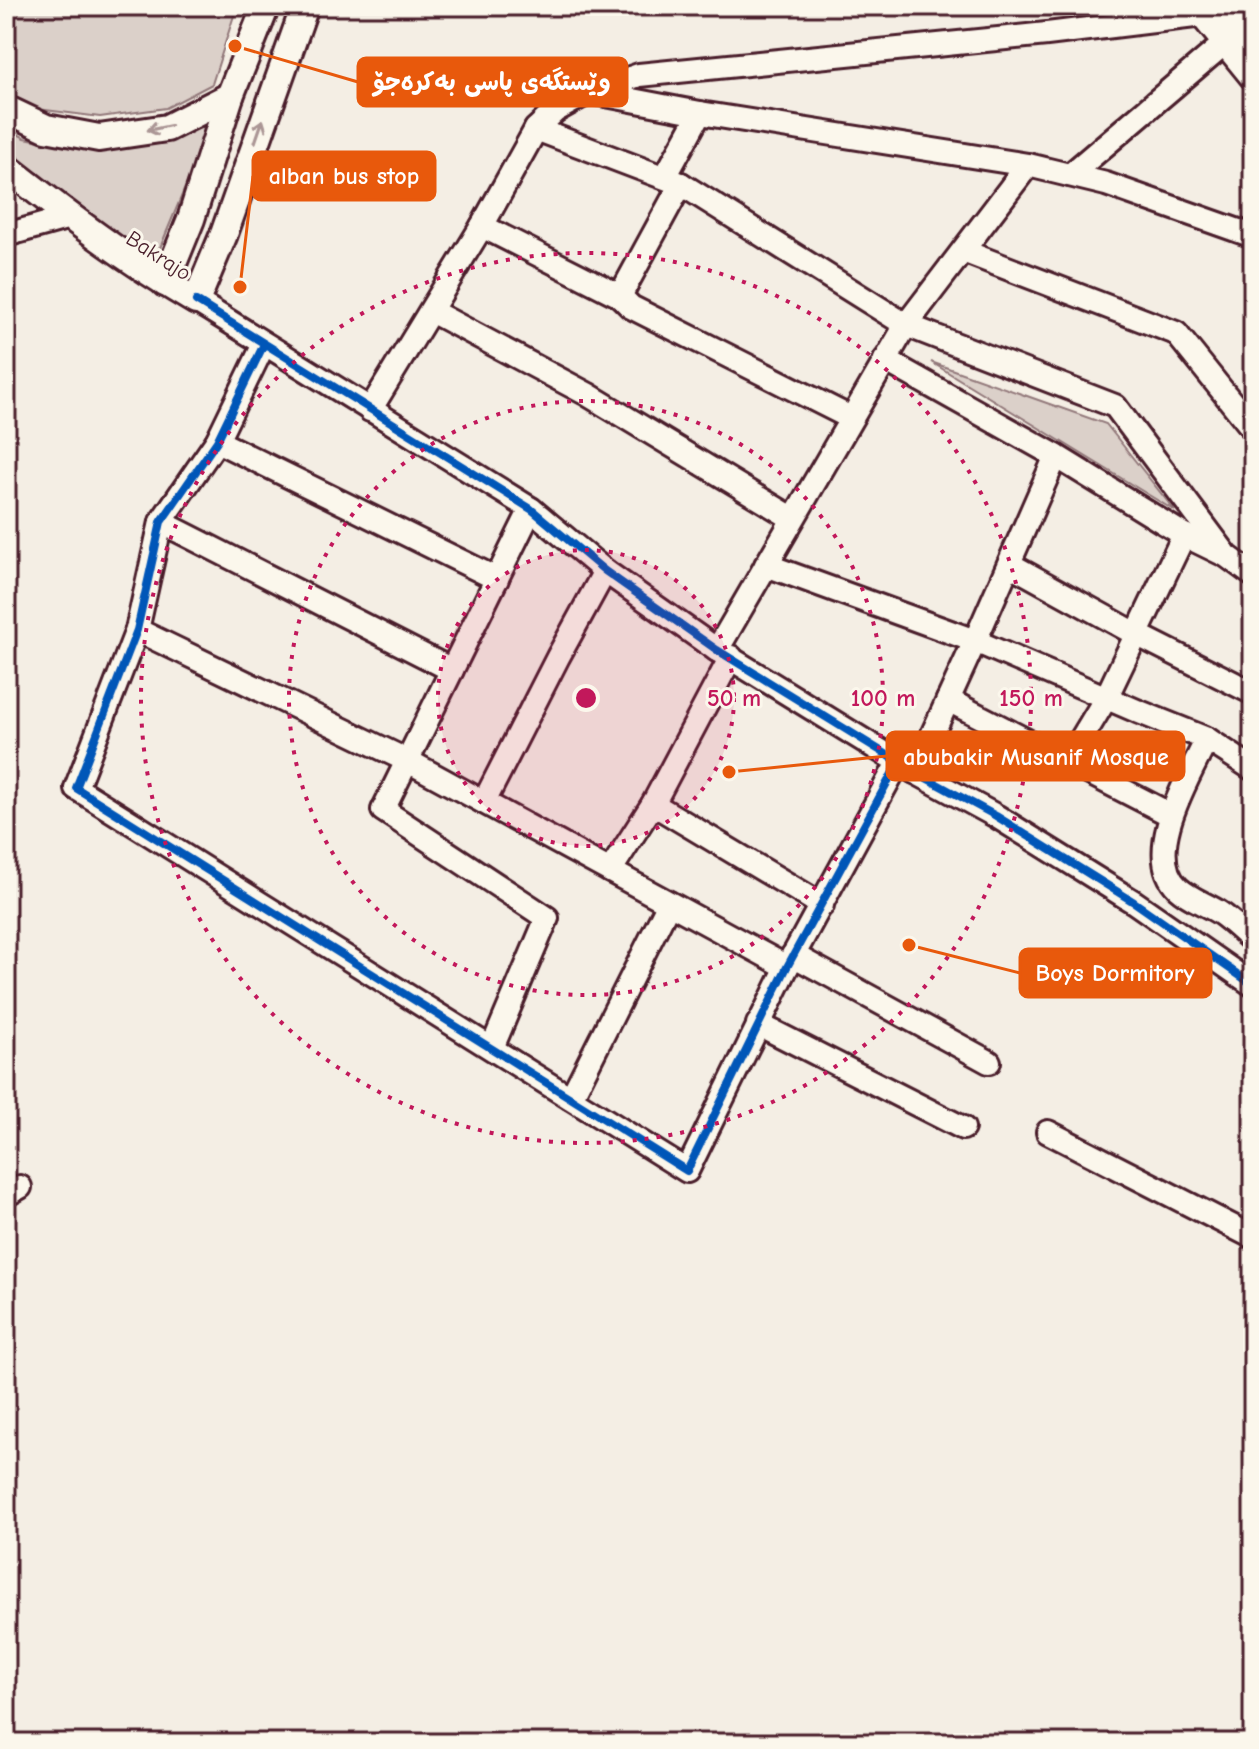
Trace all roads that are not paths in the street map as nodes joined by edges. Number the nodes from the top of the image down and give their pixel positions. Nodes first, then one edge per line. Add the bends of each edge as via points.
1 (266, 6) edge
2 (305, 6) edge
3 (1207, 9) edge
4 (1226, 42) junction
5 (1253, 43) edge
6 (1253, 76) edge
7 (589, 92) junction
8 (230, 96) junction
9 (6, 109) edge
10 (700, 113) junction
11 (536, 129) junction
12 (1028, 165) junction
13 (6, 167) edge
14 (1070, 175) junction
15 (673, 181) junction
16 (70, 217) junction
17 (191, 219) junction
18 (482, 226) junction
19 (1245, 233) edge
20 (224, 234) junction
21 (6, 235) edge
22 (963, 251) junction
23 (1253, 252) edge
24 (165, 283) junction
25 (620, 296) junction
26 (196, 301) junction
27 (431, 311) junction
28 (906, 325) junction
29 (264, 344) junction
30 (885, 360) junction
31 (370, 410) junction
32 (851, 418) junction
33 (1253, 429) edge
34 (217, 441) junction
35 (1056, 456) junction
36 (531, 509) junction
37 (792, 518) junction
38 (161, 522) junction
39 (1184, 535) junction
40 (1227, 556) junction
41 (1009, 564) junction
42 (766, 565) junction
43 (605, 571) junction
44 (1253, 575) edge
45 (497, 579) junction
46 (137, 630) junction
47 (1136, 634) junction
48 (975, 641) junction
49 (724, 654) junction
50 (452, 670) junction
51 (1253, 693) edge
52 (1106, 698) junction
53 (948, 700) junction
54 (1207, 739) junction
55 (408, 761) junction
56 (1068, 761) junction
57 (907, 766) junction
58 (1253, 769) edge
59 (484, 802) junction
60 (653, 804) junction
61 (1171, 815) junction
62 (610, 871) junction
63 (669, 903) junction
64 (822, 905) junction
65 (1221, 914) junction
66 (1253, 922) edge
67 (1253, 941) edge
68 (790, 961) junction
69 (1253, 985) edge
70 (758, 1024) junction
71 (492, 1048) junction
72 (989, 1062) dead end
73 (571, 1098) junction
74 (963, 1128) dead end
75 (1048, 1132) dead end
76 (1253, 1237) edge

1 - 8 main road
20 -> 2 main road, Bakrajo
3 - 4 main road
3 - 5 main road
3 - 7 street via 1047,34 639,75
4 - 6 main road
4 - 14 street
7 - 10 street
7 - 11 street
8 -> 9 main road via 167,128 99,138 46,128
8 - 17 main road
10 - 12 street
10 - 15 street
11 - 15 street
11 - 18 street
12 - 14 street
12 - 22 street
13 - 16 main road, Bakrajo
14 - 19 street
15 - 25 street
15 - 28 street
16 - 21 street
16 - 24 main road, Bakrajo
17 - 20 main road
17 - 24 main road
18 - 25 street
18 - 27 street
19 - 23 street
20 - 26 main road, Bakrajo
22 - 28 street
22 - 33 street via 1176,333
24 - 26 main road, Bakrajo
25 - 32 street via 631,307
26 - 29 street
27 - 31 street
27 - 37 street via 587,394
28 - 30 street
28 - 40 street via 1115,406
29 - 31 street
29 - 34 street
30 - 32 street
30 - 35 street
31 - 36 street
32 - 37 street
34 - 38 street
34 - 45 street
35 - 39 street
35 - 41 street
36 - 43 street
36 - 45 street
37 - 42 street
38 - 46 street
38 - 50 street
39 - 40 street
39 - 47 street
40 - 44 street
41 - 47 street
41 - 48 street
42 - 48 street
42 - 49 street
43 - 49 street
43 - 59 street
45 - 50 street
46 - 55 street
46 - 71 street via 76,788
47 - 51 street
47 - 52 street
48 - 52 street
48 - 53 street
49 - 57 street
49 - 60 street
50 - 55 street
52 - 54 street
52 - 56 street
53 - 56 street
53 - 57 street
54 - 58 street
54 - 61 street
55 - 59 street
55 - 71 street via 383,810 547,918
56 - 61 street
57 - 64 street
57 - 69 street via 1134,902
59 - 62 street
60 - 62 street
60 - 64 street
61 - 65 street via 1165,853 1168,877
62 - 63 street
63 - 68 street
63 - 73 street
64 - 68 street
65 - 66 street
65 - 67 street
68 - 70 street
68 - 72 street
70 - 73 street via 687,1171
70 - 74 street
71 - 73 street
75 - 76 street

